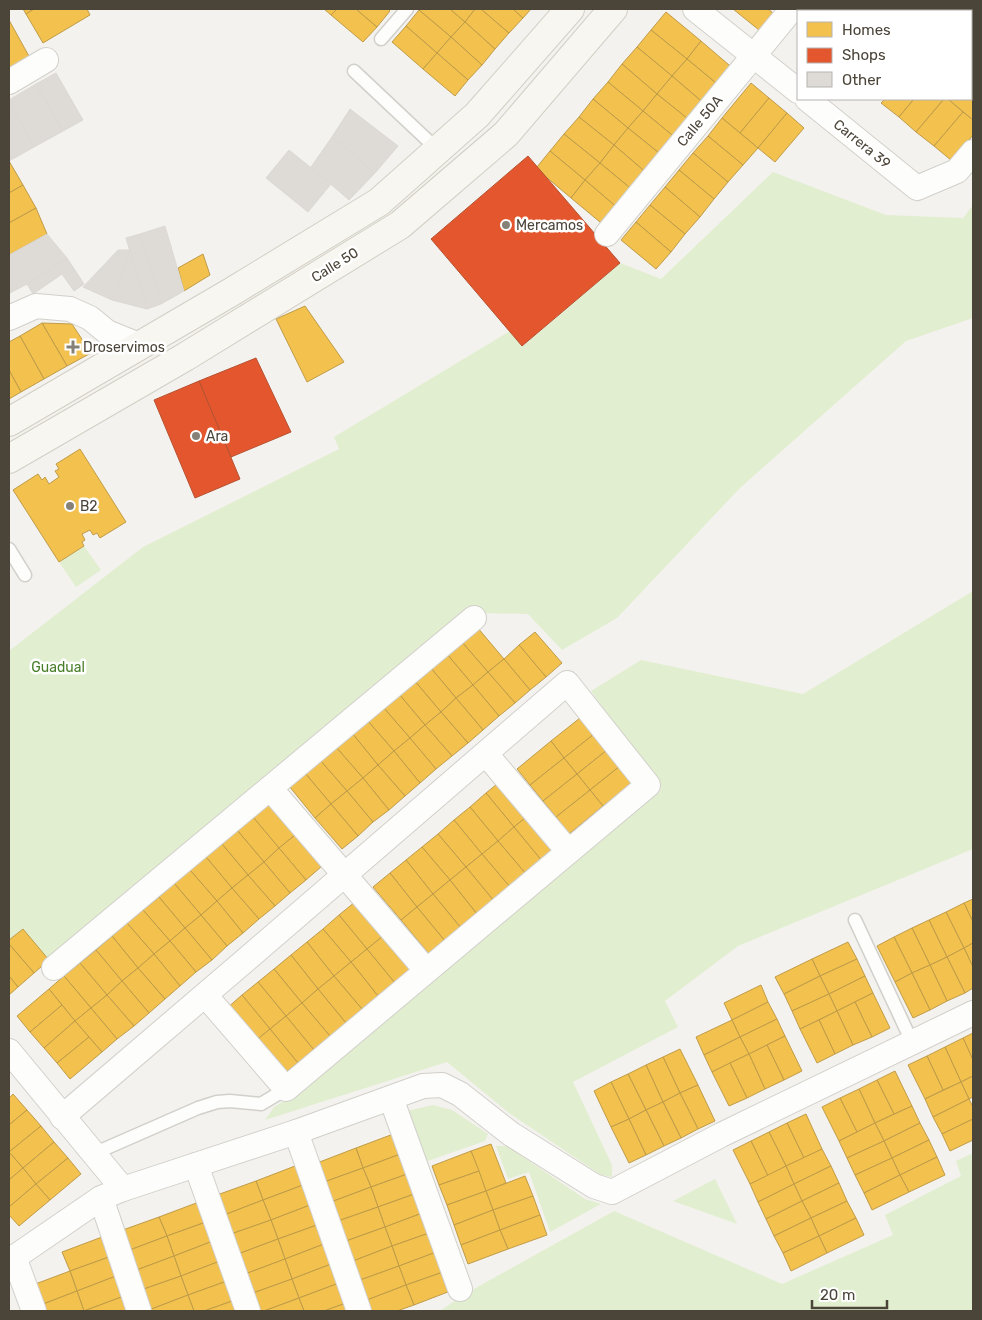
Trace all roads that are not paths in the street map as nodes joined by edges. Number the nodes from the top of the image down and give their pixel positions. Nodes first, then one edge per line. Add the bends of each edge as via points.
1 (407, 9) edge
2 (570, 9) edge
3 (613, 9) edge
4 (695, 9) edge
5 (792, 9) edge
6 (381, 39) dead end
7 (754, 55) junction
8 (46, 60) dead end
9 (354, 71) dead end
10 (9, 82) edge
11 (797, 90) edge
12 (808, 100) edge
13 (438, 150) junction
14 (973, 152) edge
15 (607, 234) dead end
16 (9, 318) edge
17 (139, 345) junction
18 (9, 422) edge
19 (9, 459) edge
20 (9, 549) edge
21 (26, 575) dead end
22 (474, 618) dead end
23 (486, 754) junction
24 (270, 788) junction
25 (568, 851) junction
26 (346, 876) junction
27 (855, 920) dead end
28 (54, 968) dead end
29 (426, 970) junction
30 (205, 995) junction
31 (973, 1012) edge
32 (912, 1042) junction
33 (9, 1051) edge
34 (286, 1089) junction
35 (391, 1098) junction
36 (62, 1117) junction
37 (296, 1132) junction
38 (93, 1154) junction
39 (196, 1165) junction
40 (122, 1189) junction
41 (101, 1198) junction
42 (13, 1252) edge
43 (460, 1289) dead end
44 (34, 1311) edge
45 (139, 1311) edge
46 (248, 1311) edge
47 (358, 1311) edge

1 - 6 lane
2 - 13 main road via 477,115
3 - 19 main road, Calle 50 via 506,134 400,225 186,357
4 - 7 street
5 - 7 street, Calle 50A
7 - 11 street
7 - 15 street, Calle 50A
8 - 10 street
9 - 13 lane
12 - 14 street, Carrera 39 via 917,188 957,171
13 - 17 main road via 379,202
16 - 17 street via 36,306 70,309 90,318 107,332
17 - 18 main road
20 - 21 lane
22 - 24 street
23 - 25 street
23 - 25 street via 567,683 648,785
23 - 26 street
24 - 26 street
24 - 28 street
25 - 29 street
26 - 29 street
26 - 30 street
27 - 32 lane
29 - 34 street
30 - 34 street
30 - 36 street
31 - 32 street
32 - 35 street via 612,1192 594,1186 511,1134 460,1094 442,1085 423,1086
33 - 36 street
34 - 38 lane via 261,1104 230,1101 208,1105
35 - 37 street
35 - 43 street
36 - 38 street
37 - 39 street
37 - 47 street
38 - 40 street
39 - 40 street
39 - 46 street
40 - 41 street
41 - 42 street
41 - 45 street
42 - 44 street

